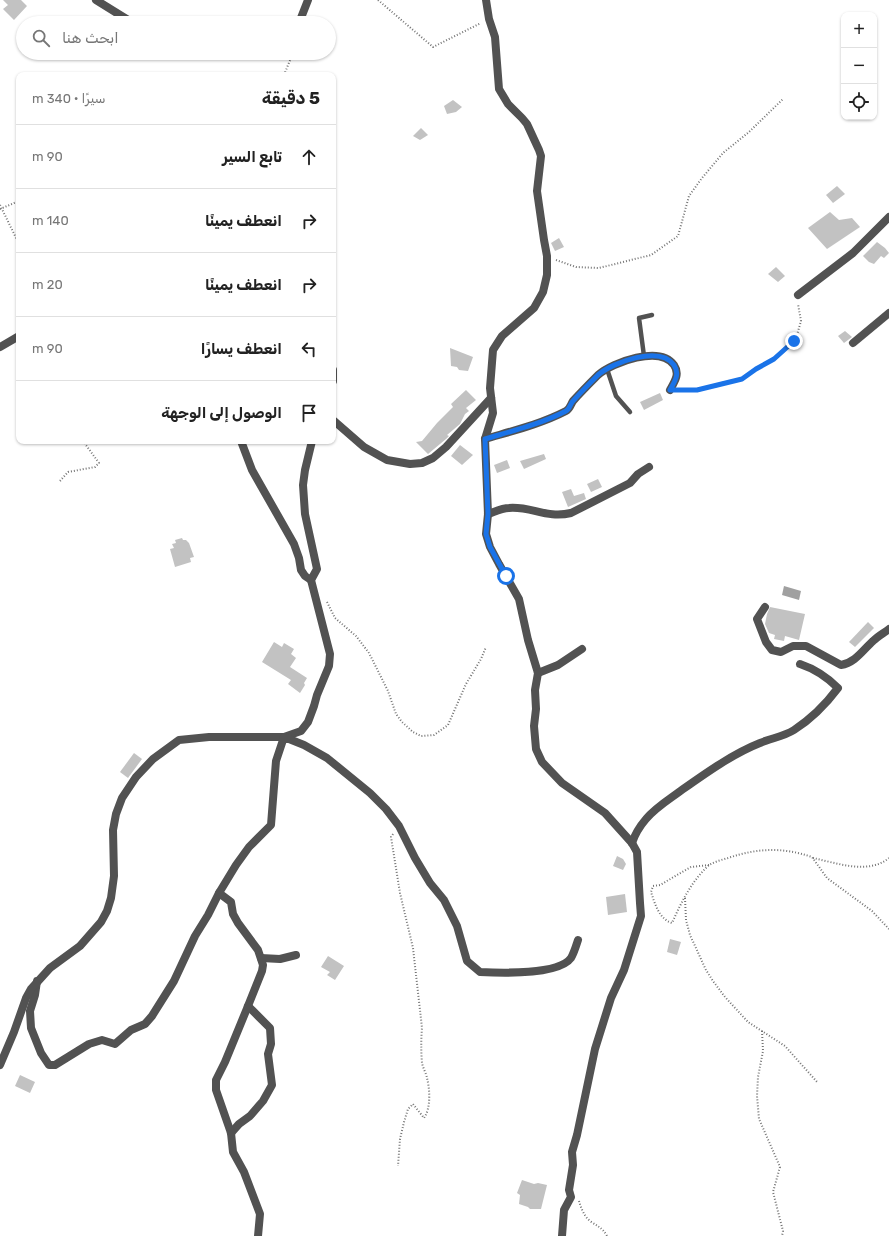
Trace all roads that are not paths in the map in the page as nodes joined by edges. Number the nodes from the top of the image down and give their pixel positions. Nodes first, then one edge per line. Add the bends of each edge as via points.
1 (96, 0) edge
2 (308, 0) edge
3 (486, 0) edge
4 (122, 16) edge
5 (302, 16) edge
6 (889, 217) edge
7 (798, 295) road end
8 (889, 313) edge
9 (652, 315) dead end
10 (16, 338) edge
11 (853, 344) dead end
12 (0, 347) edge
13 (644, 356) junction
14 (607, 369) junction
15 (670, 390) road end
16 (491, 398) junction
17 (630, 412) dead end
18 (336, 423) edge
19 (485, 439) junction
20 (242, 444) edge
21 (311, 444) edge
22 (648, 467) dead end
23 (488, 514) junction
24 (312, 580) junction
25 (765, 607) dead end
26 (889, 629) edge
27 (582, 649) dead end
28 (800, 664) dead end
29 (538, 672) junction
30 (284, 737) junction
31 (632, 843) junction
32 (219, 893) junction
33 (578, 940) dead end
34 (296, 955) dead end
35 (261, 958) junction
36 (37, 981) junction
37 (248, 1006) junction
38 (0, 1065) edge
39 (231, 1133) junction
40 (258, 1236) edge
41 (562, 1236) edge

1 - 4 street
2 - 5 street
3 - 16 street via 495,37 499,89 508,104 527,124 539,150 541,161 537,200 547,256 547,275 539,300 534,308 502,336 492,350
6 - 7 street via 853,253
8 - 11 street
9 - 13 lane via 639,318
10 - 12 street
13 - 14 street
13 - 15 street via 652,355 673,363 677,373
14 - 17 lane via 616,396
14 - 19 street via 599,374 568,410
16 - 18 street via 446,447 422,463 410,464 387,460 364,447
16 - 19 street via 493,412
19 - 23 street
20 - 24 street via 252,470 294,544 300,558 301,570
21 - 24 street via 303,485 317,569
22 - 23 street via 630,483 562,516 509,508
23 - 29 street via 486,534 490,547 519,599
24 - 30 street via 329,646 329,666 308,722 301,731
25 - 26 street via 757,619 772,650 781,652 793,646 806,646 840,665 854,660
27 - 29 street via 558,665
28 - 31 street via 814,668 838,688 832,696 794,730 759,743 726,761 660,806 646,818
29 - 31 street via 534,726 536,750 542,762 562,783 605,813
30 - 32 street via 276,761 271,825 236,864
30 - 33 street via 327,758 386,809 399,826 430,883 444,900 457,926 467,961 480,972 542,971 559,966 570,958
30 - 36 street via 179,740 153,759 136,777 122,798 116,814 113,830 114,876 107,912 80,946
31 - 41 street via 637,852 641,916 595,1050 572,1152 573,1165 569,1190 571,1198 564,1210
32 - 35 street via 231,902 233,914
32 - 36 street via 174,981 152,1016 145,1024 131,1030 115,1044 102,1040 89,1044 55,1065 49,1065 31,1028 30,1011
34 - 35 street via 280,959
35 - 37 street via 262,972
36 - 38 street via 26,998
37 - 39 street via 216,1080 216,1090
37 - 39 street via 270,1028 271,1044 268,1054 272,1085 263,1101
39 - 40 street via 233,1152 244,1172 260,1214

